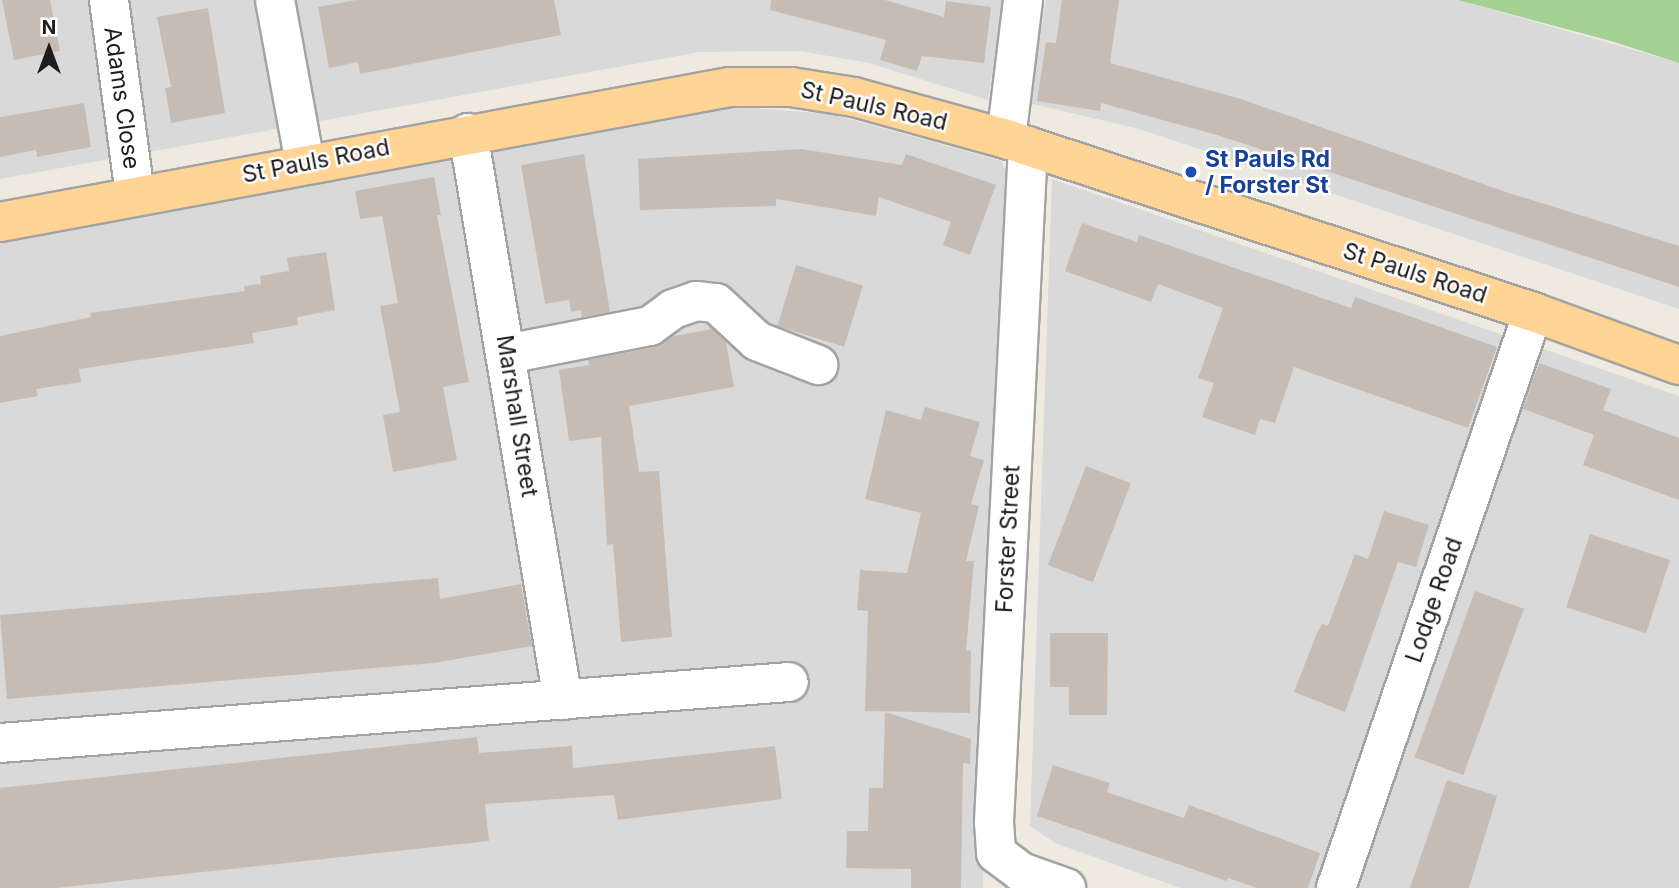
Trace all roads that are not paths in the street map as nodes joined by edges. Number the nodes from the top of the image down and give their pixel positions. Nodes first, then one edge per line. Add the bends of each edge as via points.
1 (109, 0) edge
2 (275, 0) edge
3 (1023, 0) edge
4 (468, 133) junction
5 (1017, 143) junction
6 (305, 163) junction
7 (135, 196) junction
8 (0, 222) edge
9 (1533, 312) junction
10 (507, 354) junction
11 (818, 365) dead end
12 (1679, 365) edge
13 (789, 682) dead end
14 (563, 700) junction
15 (0, 743) edge
16 (1066, 888) edge
17 (1336, 888) edge

1 - 7 street, Adams Close
2 - 6 street
3 - 5 street, Forster Street
4 - 5 main road, St Pauls Road via 730,87 791,87 854,97
4 - 6 main road, St Pauls Road
4 - 10 street, Marshall Street
5 - 9 main road, St Pauls Road
5 - 16 street, Forster Street via 996,853 1021,872
6 - 7 main road, St Pauls Road
7 - 8 main road, St Pauls Road
9 - 12 main road, St Pauls Road
9 - 17 street, Lodge Road
10 - 11 street via 650,326 673,309 696,301 716,303 757,341
10 - 14 street, Marshall Street
13 - 14 street
14 - 15 street

